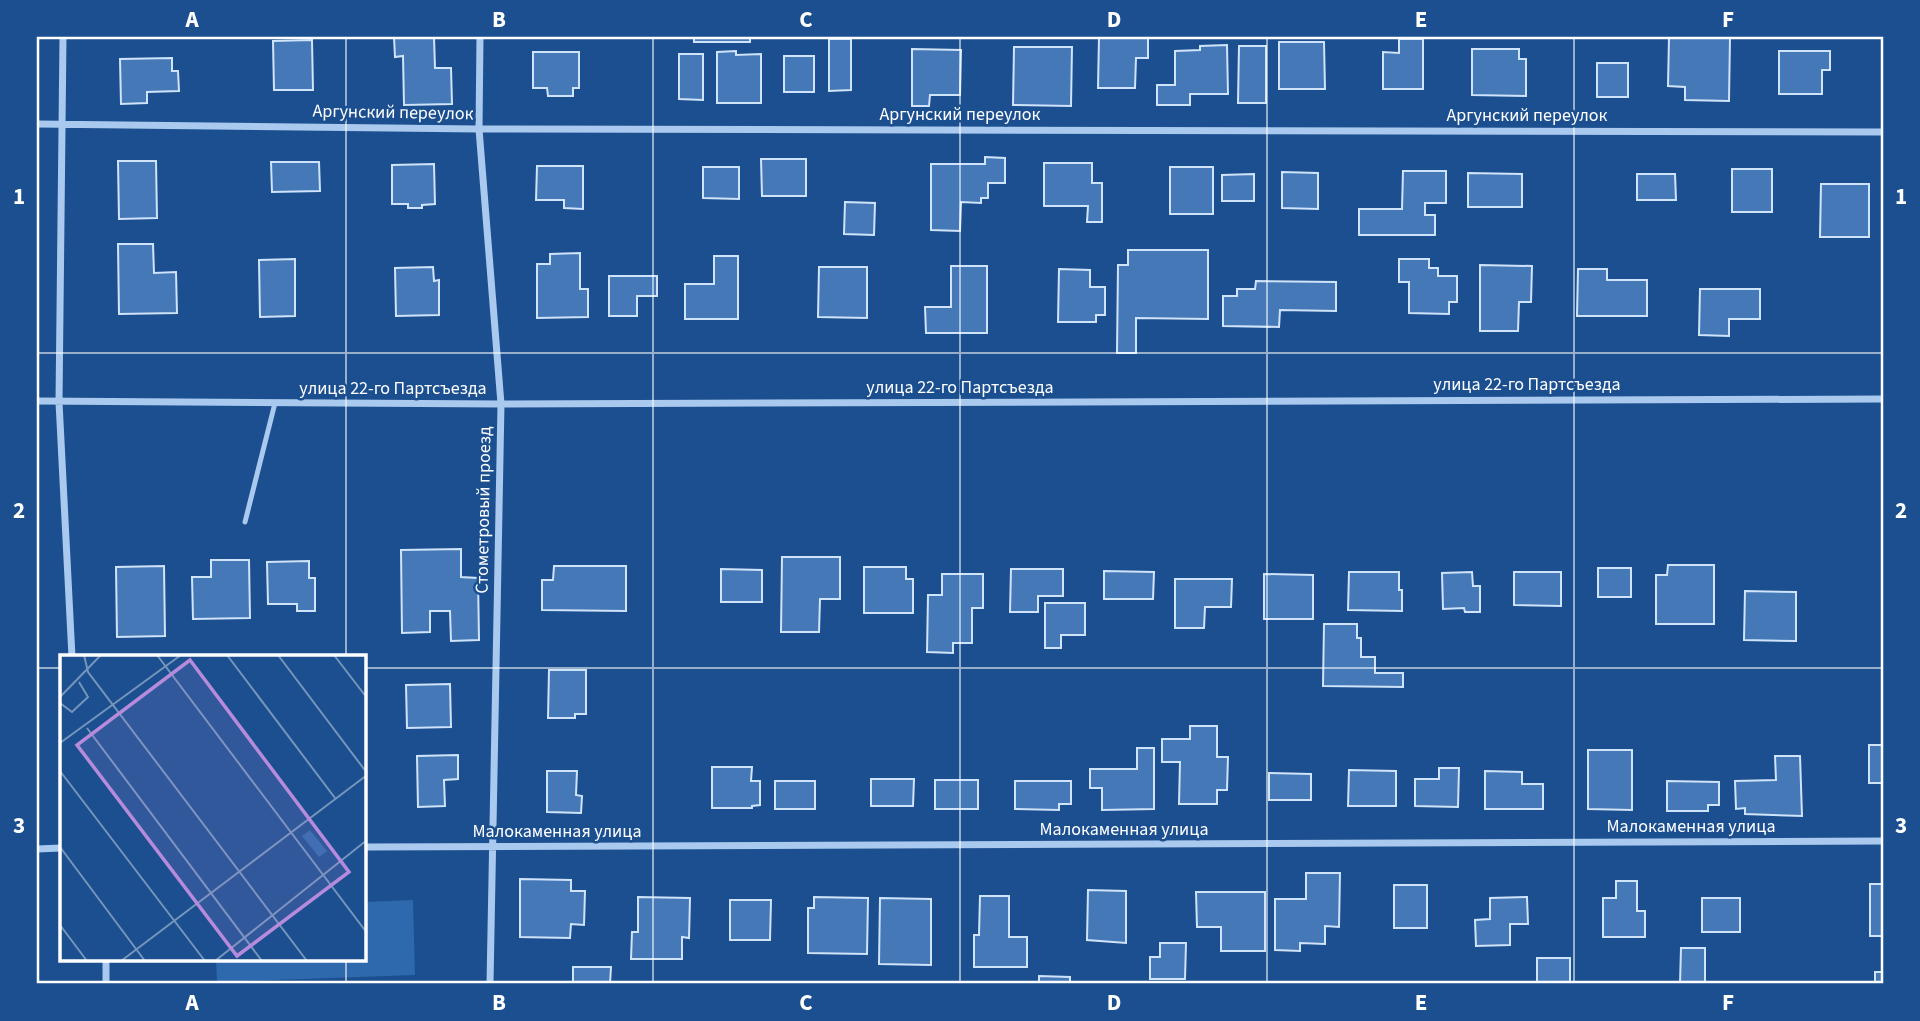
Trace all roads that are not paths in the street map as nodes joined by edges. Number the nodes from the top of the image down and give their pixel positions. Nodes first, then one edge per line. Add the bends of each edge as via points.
1 (63, 37) edge
2 (480, 37) edge
3 (37, 124) edge
4 (62, 124) junction
5 (480, 129) junction
6 (1883, 132) edge
7 (1883, 399) edge
8 (37, 401) edge
9 (59, 402) junction
10 (275, 403) junction
11 (501, 404) junction
12 (246, 522) dead end
13 (72, 655) edge
14 (1883, 841) edge
15 (366, 847) edge
16 (492, 847) junction
17 (60, 848) edge
18 (37, 849) edge
19 (106, 962) edge
20 (106, 984) edge
21 (490, 984) edge

1 - 4 street
2 - 5 street, Стометровый проезд
3 - 4 street, Аргунский переулок
4 - 5 street, Аргунский переулок
4 - 9 street
5 - 6 street, Аргунский переулок
5 - 11 street, Стометровый проезд
7 - 11 street, улица 22-го Партсъезда
8 - 9 street, улица 22-го Партсъезда
9 - 10 street, улица 22-го Партсъезда
9 - 13 street
10 - 11 street, улица 22-го Партсъезда
10 - 12 lane
11 - 16 street, Стометровый проезд
14 - 16 street, Малокаменная улица
15 - 16 street, Малокаменная улица
16 - 21 street, Стометровый проезд
17 - 18 street
19 - 20 street

